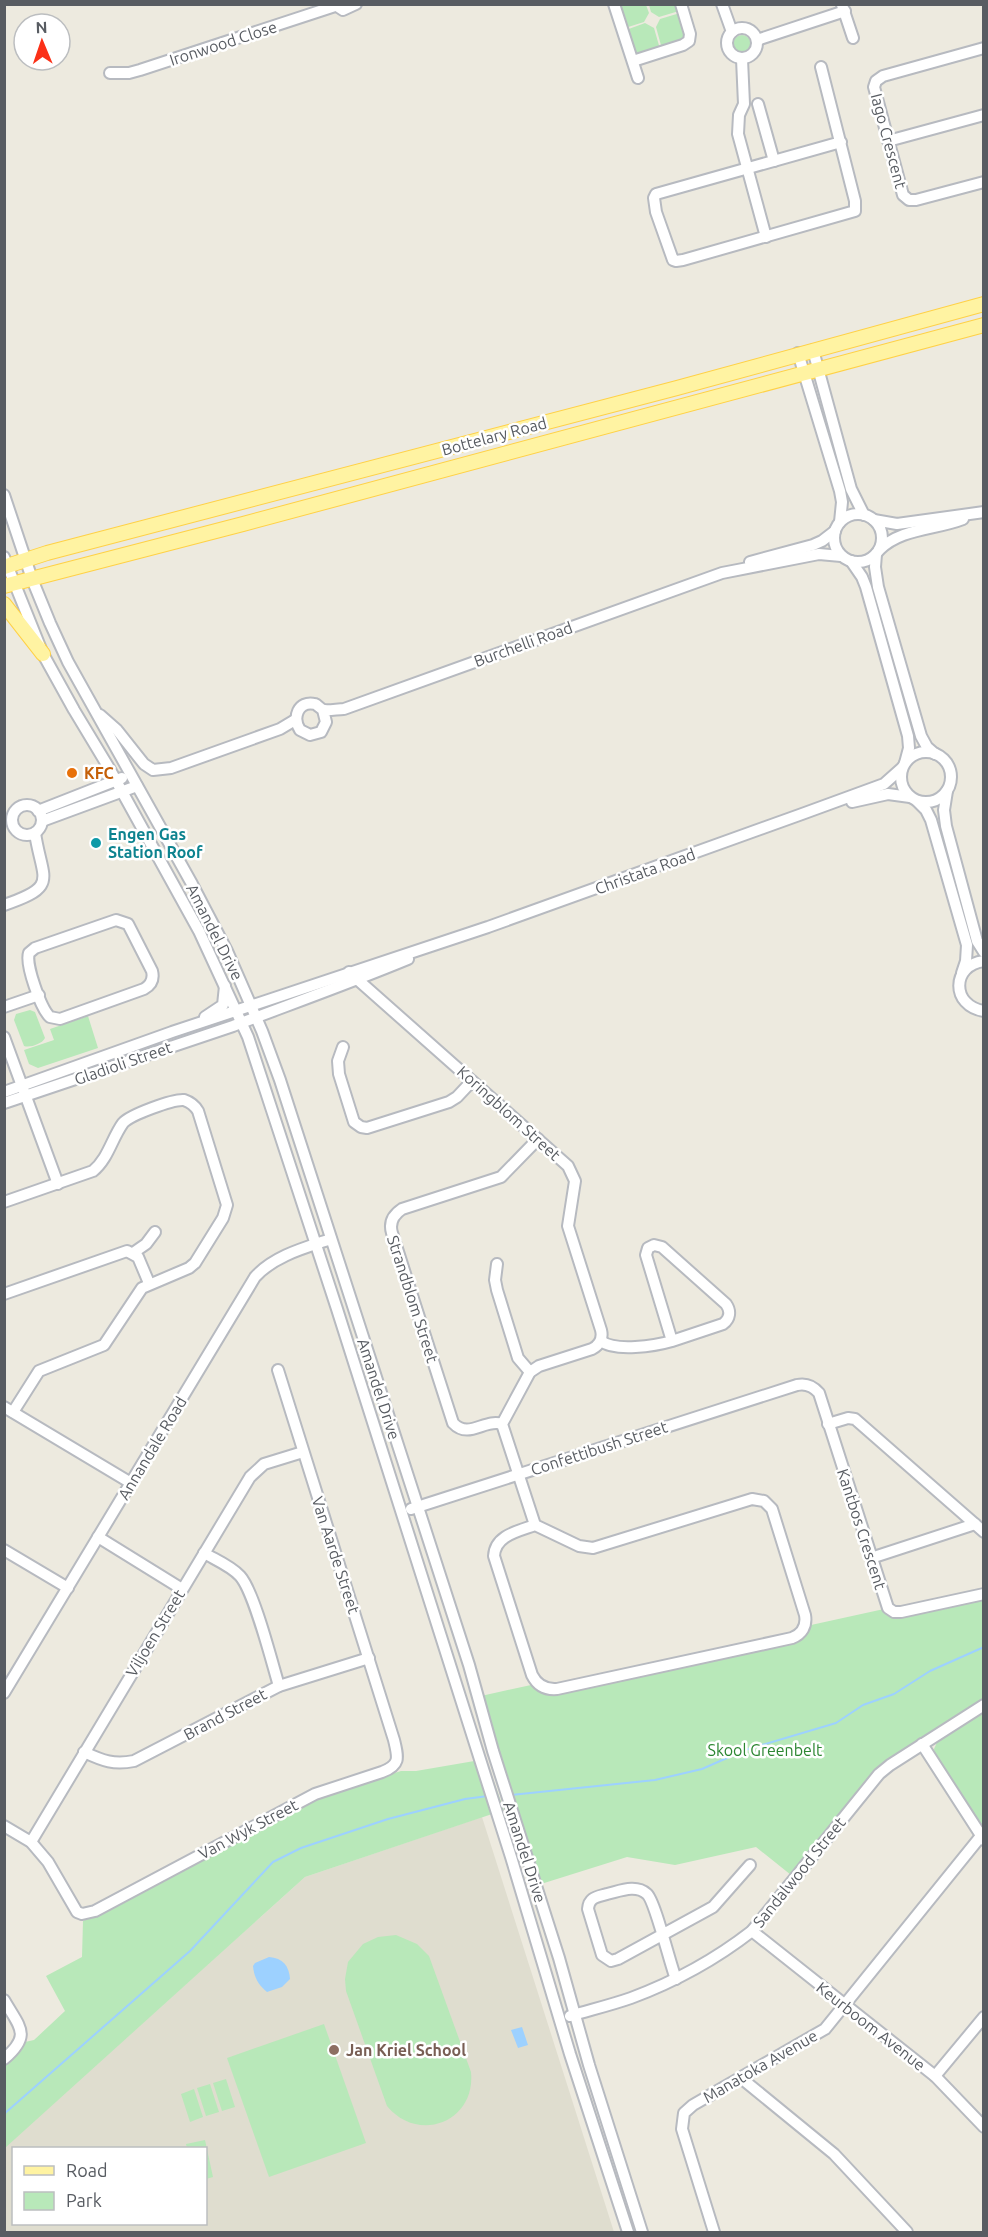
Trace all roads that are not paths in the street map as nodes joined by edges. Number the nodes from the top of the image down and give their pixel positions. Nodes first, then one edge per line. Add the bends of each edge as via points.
1 (356, 4) edge
2 (614, 4) edge
3 (681, 4) edge
4 (722, 4) edge
5 (729, 4) edge
6 (335, 5) edge
7 (844, 8) edge
8 (734, 30) junction
9 (854, 39) dead end
10 (757, 40) junction
11 (984, 48) edge
12 (742, 59) junction
13 (633, 61) junction
14 (821, 67) dead end
15 (110, 73) dead end
16 (638, 78) dead end
17 (758, 104) dead end
18 (984, 115) edge
19 (888, 141) junction
20 (841, 142) junction
21 (774, 161) junction
22 (746, 167) junction
23 (984, 182) edge
24 (766, 237) junction
25 (984, 304) edge
26 (984, 325) edge
27 (813, 350) junction
28 (798, 353) junction
29 (819, 369) junction
30 (804, 373) junction
31 (4, 495) edge
32 (979, 513) edge
33 (869, 518) junction
34 (837, 527) junction
35 (877, 552) junction
36 (846, 559) junction
37 (26, 560) junction
38 (6, 563) edge
39 (722, 573) junction
40 (32, 579) junction
41 (9, 585) edge
42 (4, 604) edge
43 (43, 654) junction
44 (344, 709) junction
45 (323, 710) junction
46 (97, 713) junction
47 (295, 720) junction
48 (326, 722) junction
49 (935, 754) junction
50 (904, 766) junction
51 (130, 774) junction
52 (116, 780) junction
53 (137, 786) junction
54 (947, 791) junction
55 (122, 793) junction
56 (914, 799) junction
57 (802, 814) junction
58 (40, 816) junction
59 (31, 834) junction
60 (4, 905) edge
61 (488, 927) junction
62 (984, 952) edge
63 (984, 961) edge
64 (349, 972) junction
65 (963, 973) junction
66 (359, 979) junction
67 (225, 985) junction
68 (39, 995) junction
69 (4, 1007) edge
70 (253, 1011) junction
71 (984, 1011) edge
72 (237, 1012) junction
73 (242, 1023) junction
74 (172, 1032) junction
75 (4, 1037) edge
76 (343, 1047) dead end
77 (472, 1081) junction
78 (25, 1090) junction
79 (4, 1092) edge
80 (4, 1102) edge
81 (538, 1139) junction
82 (58, 1184) junction
83 (4, 1202) edge
84 (155, 1232) dead end
85 (331, 1239) junction
86 (316, 1244) junction
87 (133, 1253) junction
88 (497, 1264) dead end
89 (149, 1283) junction
90 (4, 1294) edge
91 (601, 1341) junction
92 (672, 1341) junction
93 (278, 1370) dead end
94 (530, 1372) junction
95 (797, 1385) joint
96 (9, 1410) edge
97 (502, 1424) junction
98 (828, 1424) junction
99 (303, 1452) junction
100 (517, 1474) junction
101 (130, 1483) junction
102 (417, 1507) junction
103 (402, 1512) junction
104 (975, 1524) junction
105 (535, 1525) junction
106 (984, 1532) edge
107 (98, 1537) junction
108 (4, 1550) edge
109 (204, 1553) junction
110 (871, 1558) junction
111 (68, 1588) junction
112 (182, 1589) junction
113 (984, 1594) edge
114 (369, 1658) junction
115 (279, 1686) junction
116 (5, 1690) edge
117 (984, 1704) edge
118 (394, 1740) joint
119 (922, 1744) junction
120 (84, 1752) junction
121 (4, 1826) edge
122 (982, 1838) edge
123 (31, 1842) junction
124 (750, 1865) dead end
125 (752, 1931) junction
126 (662, 1934) junction
127 (676, 1978) junction
128 (4, 2000) edge
129 (846, 2005) junction
130 (575, 2014) junction
131 (984, 2017) edge
132 (560, 2019) junction
133 (4, 2059) edge
134 (935, 2076) junction
135 (741, 2078) junction
136 (984, 2127) edge
137 (628, 2232) edge
138 (642, 2232) edge
139 (714, 2232) edge
140 (907, 2232) edge

1 - 6 street, Ironwood Close via 343,10
2 - 13 street
3 - 13 street via 689,41
4 - 8 street
5 - 8 street
6 - 15 street, Ironwood Close via 140,70
7 - 9 street
7 - 10 street
8 - 10 street via 747,28
8 - 12 street via 727,41 729,51
10 - 12 street via 756,51
11 - 19 street, Iago Crescent via 876,81 874,90
12 - 22 street via 744,104 737,124
13 - 16 street
14 - 20 street
17 - 21 street
18 - 19 street
19 - 23 street, Iago Crescent via 903,195 909,200
20 - 21 street
20 - 24 street via 855,211
21 - 22 street
22 - 24 street
22 - 24 street via 663,191 654,198 656,212 670,255 676,261
25 - 27 main road, Bottelary Road
26 - 29 main road, Bottelary Road
27 - 28 main road, Bottelary Road
27 - 29 street
28 - 30 street
28 - 37 main road, Bottelary Road
29 - 30 main road, Bottelary Road
29 - 33 street via 851,489
30 - 34 street via 840,491
30 - 40 main road, Bottelary Road
31 - 37 street, Amandel Drive
32 - 33 street via 897,524
32 - 35 street via 900,535
33 - 34 street via 854,515
33 - 35 street via 881,534
34 - 36 street via 835,547
34 - 39 street, Burchelli Road via 813,545
35 - 36 street via 867,561
35 - 49 street via 878,587 920,734
36 - 39 street, Burchelli Road via 819,554
36 - 50 street via 862,576 866,587 908,736
37 - 38 main road, Bottelary Road
37 - 40 street, Amandel Drive
38 - 41 street, Amandel Drive
39 - 44 street, Burchelli Road
40 - 41 main road, Bottelary Road
40 - 46 street, Amandel Drive via 68,662
41 - 43 street, Amandel Drive
42 - 43 main road
43 - 52 street, Amandel Drive
44 - 45 street, Burchelli Road
44 - 48 street
45 - 47 street, Burchelli Road via 308,704 299,709
45 - 48 street
46 - 47 street via 117,729 144,764 158,770 280,729
46 - 51 street, Amandel Drive
47 - 48 street via 300,730 310,735 321,732
49 - 50 street via 918,753
49 - 54 street via 950,770
50 - 56 street via 902,785
50 - 57 street, Christata Road via 884,784
51 - 52 street
51 - 53 street, Amandel Drive
52 - 55 street, Amandel Drive
52 - 58 street
53 - 55 street
53 - 70 street, Amandel Drive via 222,942
54 - 56 street via 933,801
54 - 62 street via 946,826 977,941
55 - 58 street
55 - 67 street, Amandel Drive
56 - 57 street, Christata Road via 882,795
56 - 65 street via 932,820 967,945
57 - 61 street, Christata Road
58 - 59 street
58 - 59 street via 34,807 25,806 14,814 15,828
59 - 60 street via 44,870 42,884 31,895
61 - 64 street, Christata Road
61 - 66 street, Christata Road
63 - 65 street via 973,963
64 - 66 street, Koringblom Street
64 - 70 street
65 - 71 street via 959,986 962,998 971,1007
66 - 70 street
66 - 77 street, Koringblom Street
67 - 72 street, Amandel Drive
67 - 74 street via 220,1008
68 - 68 street via 27,962 32,950 116,920 128,924 153,974 144,989 60,1019 47,1015
68 - 69 street
70 - 72 street, Gladioli Street
70 - 73 street, Gladioli Street
70 - 85 street, Amandel Drive via 280,1080
72 - 73 street, Amandel Drive
72 - 74 street, Gladioli Street
73 - 78 street, Gladioli Street
73 - 86 street, Amandel Drive
74 - 78 street, Gladioli Street
75 - 78 street
76 - 77 street via 339,1074 353,1120 361,1127 449,1102
77 - 81 street, Koringblom Street
78 - 79 street, Gladioli Street
78 - 80 street, Gladioli Street
78 - 82 street
81 - 91 street, Koringblom Street via 574,1175 568,1226 601,1330
81 - 97 street, Strandblom Street via 501,1177 402,1209 391,1224 453,1423 467,1430
82 - 83 street
82 - 89 street via 97,1168 130,1117 176,1101 196,1108 226,1196 227,1210 195,1263
84 - 87 street
85 - 86 street, Annandale Road
85 - 102 street, Amandel Drive
86 - 101 street, Annandale Road via 274,1261 255,1277
86 - 103 street, Amandel Drive
87 - 89 street
87 - 90 street via 121,1252
88 - 94 street via 497,1290 518,1358
89 - 96 street via 139,1291 107,1343 42,1368
91 - 92 street via 612,1346
91 - 94 street via 592,1349
92 - 92 street via 646,1255 654,1245 662,1247 729,1309 723,1324
93 - 99 street, Van Aarde Street
94 - 97 street
95 - 98 street, Kantbos Crescent via 807,1384 816,1390
95 - 100 street, Confettibush Street
96 - 101 street
97 - 100 street
98 - 104 street via 855,1419
98 - 110 street, Kantbos Crescent
99 - 109 street, Viljoen Street via 274,1459 257,1469
99 - 114 street, Van Aarde Street
100 - 102 street, Confettibush Street
100 - 105 street
101 - 107 street, Annandale Road
102 - 103 street, Confettibush Street
102 - 130 street, Amandel Drive
103 - 132 street, Amandel Drive
104 - 106 street
104 - 110 street
105 - 105 street via 579,1546 593,1548 752,1499 764,1500 772,1509 805,1616 804,1628 796,1637 549,1689 532,1675 495,1559 495,1548 502,1539
107 - 111 street, Annandale Road
107 - 112 street
108 - 111 street
109 - 112 street, Viljoen Street
109 - 115 street via 243,1578
110 - 113 street, Kantbos Crescent via 886,1605 894,1612
111 - 116 street, Annandale Road
112 - 120 street, Viljoen Street
114 - 115 street, Brand Street
114 - 118 street, Van Aarde Street
115 - 120 street, Brand Street via 134,1761 114,1764
117 - 119 street, Sandalwood Street
118 - 123 street, Van Wyk Street via 398,1756 391,1768 315,1794 95,1911 77,1912 48,1862
119 - 122 street
119 - 125 street, Sandalwood Street via 873,1780
120 - 123 street, Viljoen Street
121 - 123 street
122 - 129 street, Manatoka Avenue
124 - 126 street via 713,1907
125 - 127 street, Sandalwood Street
125 - 129 street, Keurboom Avenue
126 - 126 street via 618,1959 606,1959 588,1903 593,1898 638,1889 651,1899
126 - 127 street
127 - 130 street, Sandalwood Street via 632,1998
128 - 133 street via 22,2038
129 - 134 street, Keurboom Avenue
129 - 135 street, Manatoka Avenue via 817,2036
130 - 132 street, Sandalwood Street
130 - 138 street, Amandel Drive
131 - 134 street
132 - 137 street, Amandel Drive
134 - 136 street, Keurboom Avenue
135 - 139 street, Manatoka Avenue via 690,2107 682,2121
135 - 140 street via 834,2154

